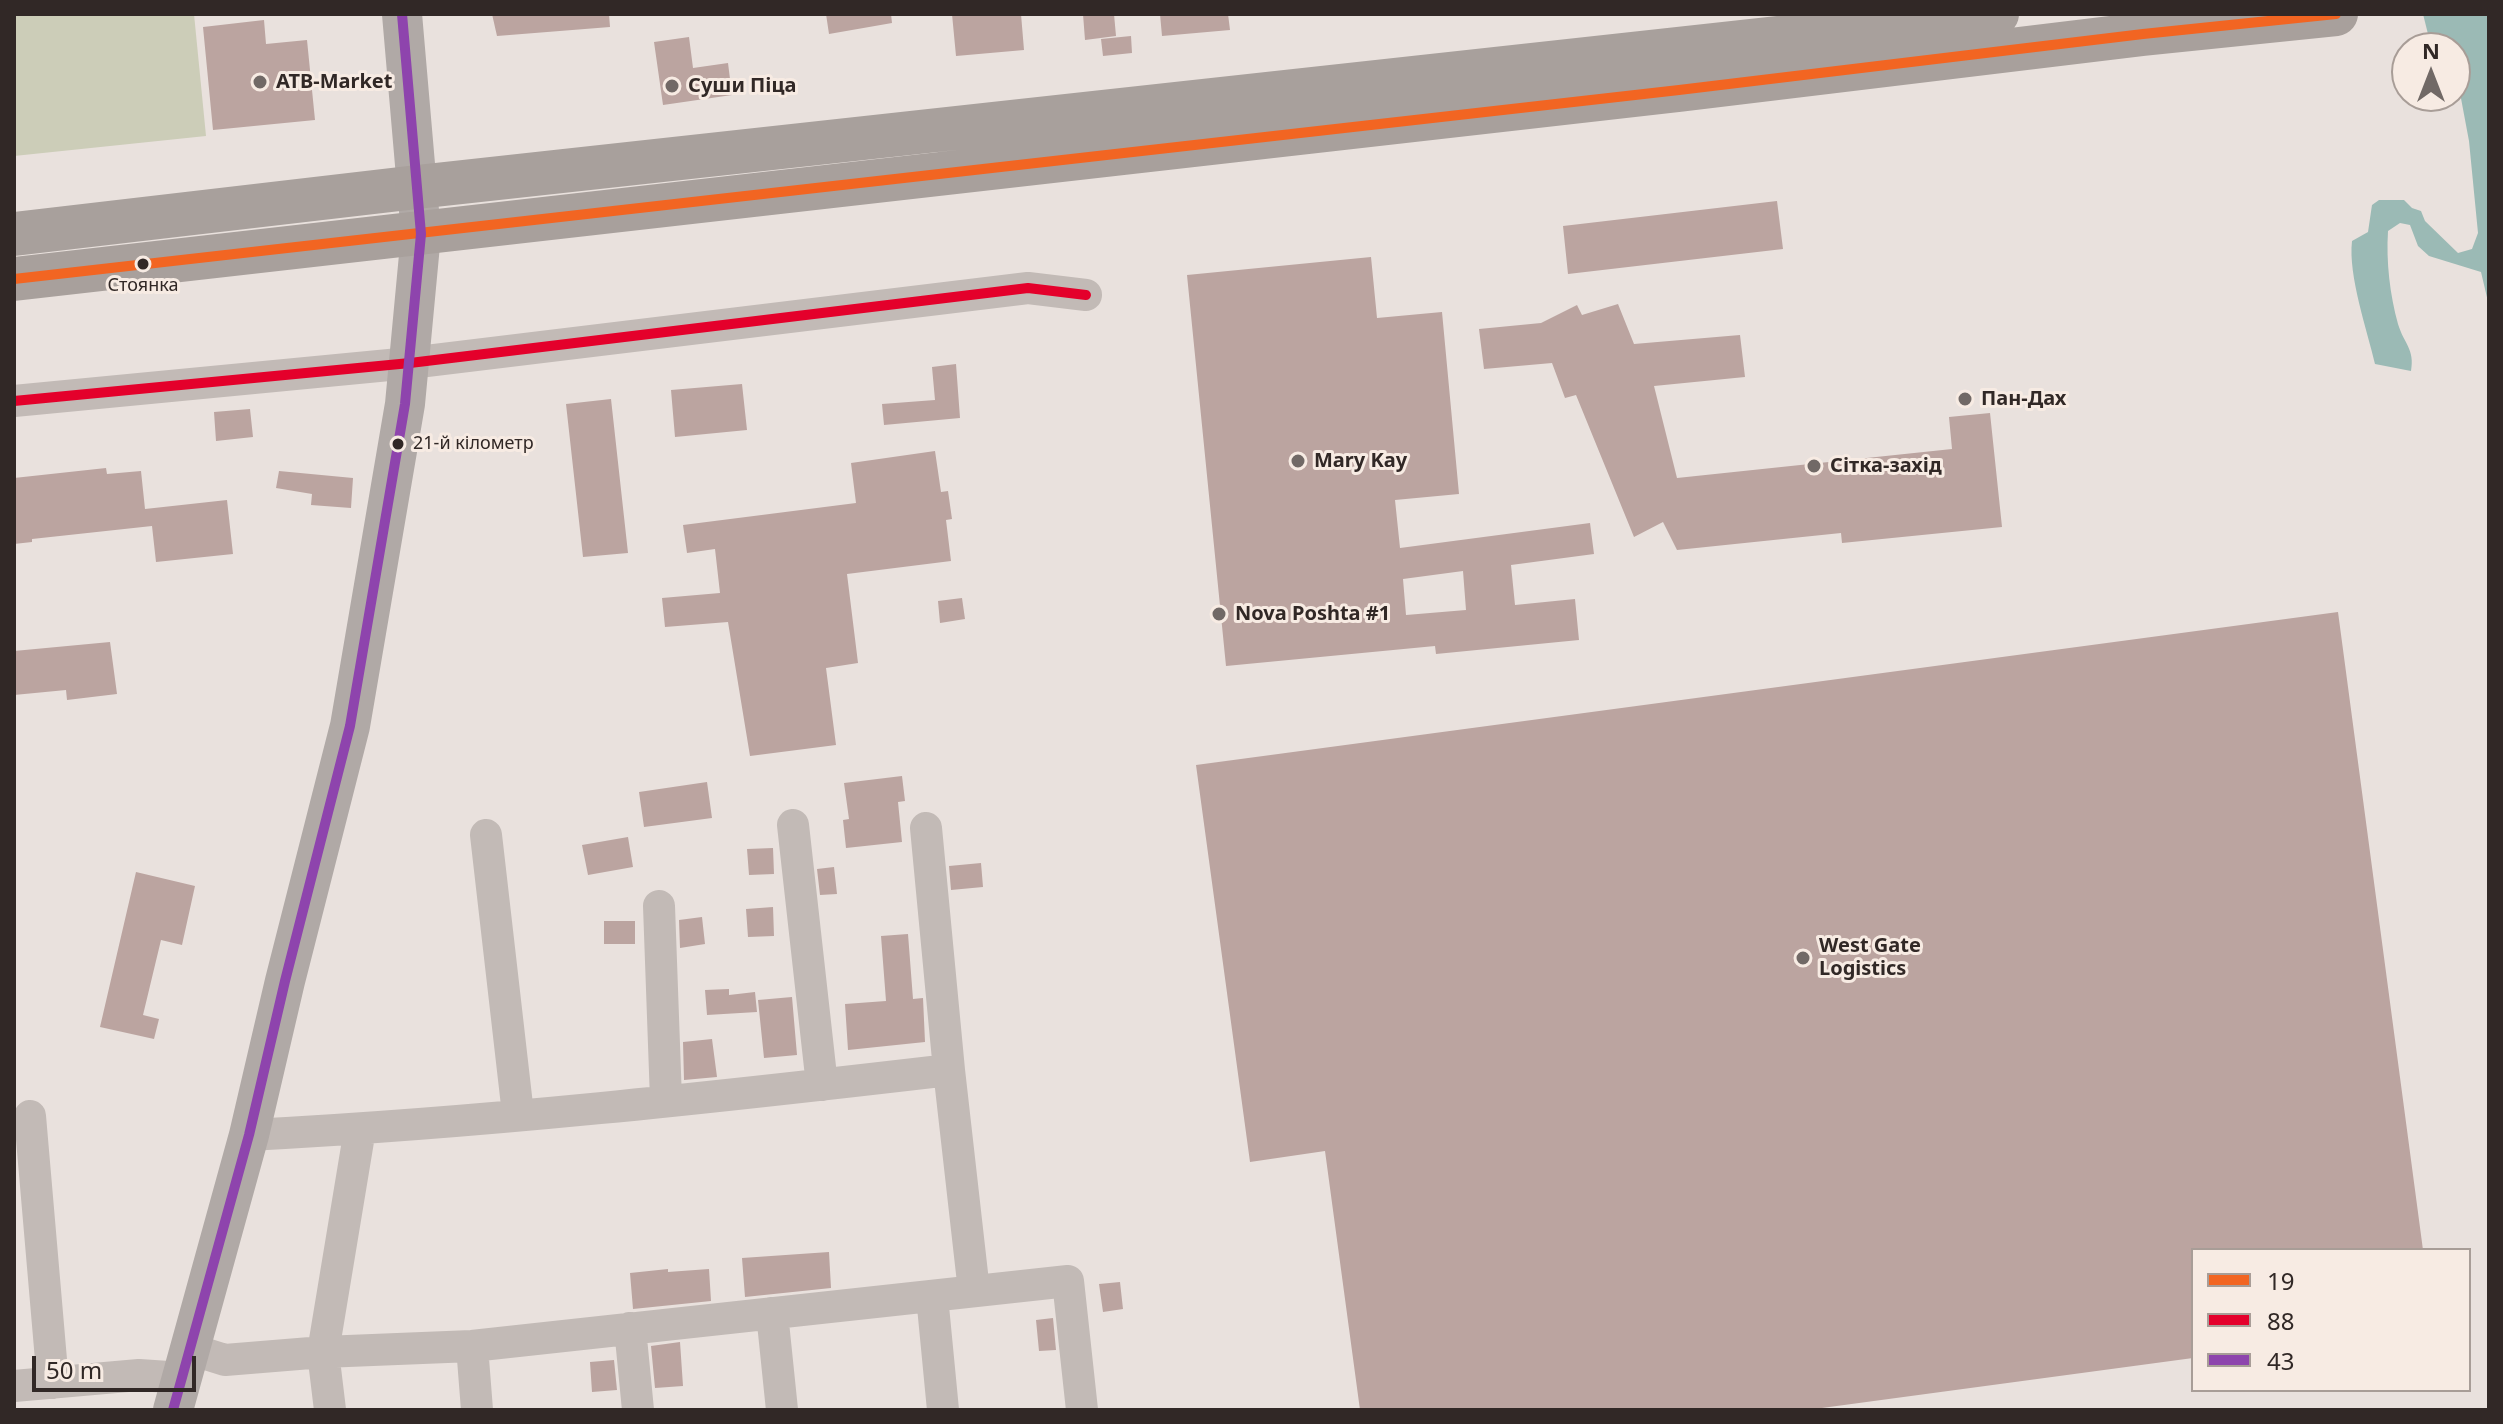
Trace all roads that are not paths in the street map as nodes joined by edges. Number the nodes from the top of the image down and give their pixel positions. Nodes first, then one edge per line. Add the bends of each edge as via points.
1 (402, 14) edge
2 (1997, 14) edge
3 (2330, 15) edge
4 (417, 187) junction
5 (14, 234) edge
6 (421, 234) junction
7 (14, 279) edge
8 (1086, 295) dead end
9 (410, 363) junction
10 (14, 401) edge
11 (793, 825) dead end
12 (926, 828) dead end
13 (486, 835) dead end
14 (659, 906) dead end
15 (949, 1070) junction
16 (822, 1085) junction
17 (666, 1100) junction
18 (518, 1114) junction
19 (30, 1116) dead end
20 (360, 1129) junction
21 (249, 1135) junction
22 (974, 1291) junction
23 (932, 1296) junction
24 (772, 1313) junction
25 (630, 1328) junction
26 (472, 1346) junction
27 (323, 1352) junction
28 (182, 1379) edge
29 (53, 1383) junction
30 (14, 1386) edge
31 (330, 1410) edge
32 (477, 1410) edge
33 (638, 1410) edge
34 (782, 1410) edge
35 (943, 1410) edge
36 (1082, 1410) edge

1 - 4 main road
2 - 4 highway
3 - 6 highway
4 - 5 highway
4 - 6 main road
6 - 7 highway
6 - 9 main road
8 - 9 street via 1028,288
9 - 10 street
9 - 21 main road via 350,726
11 - 16 street
12 - 15 street
13 - 18 street
14 - 17 street
15 - 16 street
15 - 22 street
16 - 17 street
17 - 18 street
18 - 20 street
19 - 29 street
20 - 21 street
20 - 27 street
21 - 28 main road
22 - 23 street
22 - 36 street via 1068,1281
23 - 24 street
23 - 35 street
24 - 25 street
24 - 34 street
25 - 26 street
25 - 33 street
26 - 27 street
26 - 32 street
27 - 28 street via 225,1360
27 - 31 street
28 - 29 street via 139,1375
29 - 30 street

